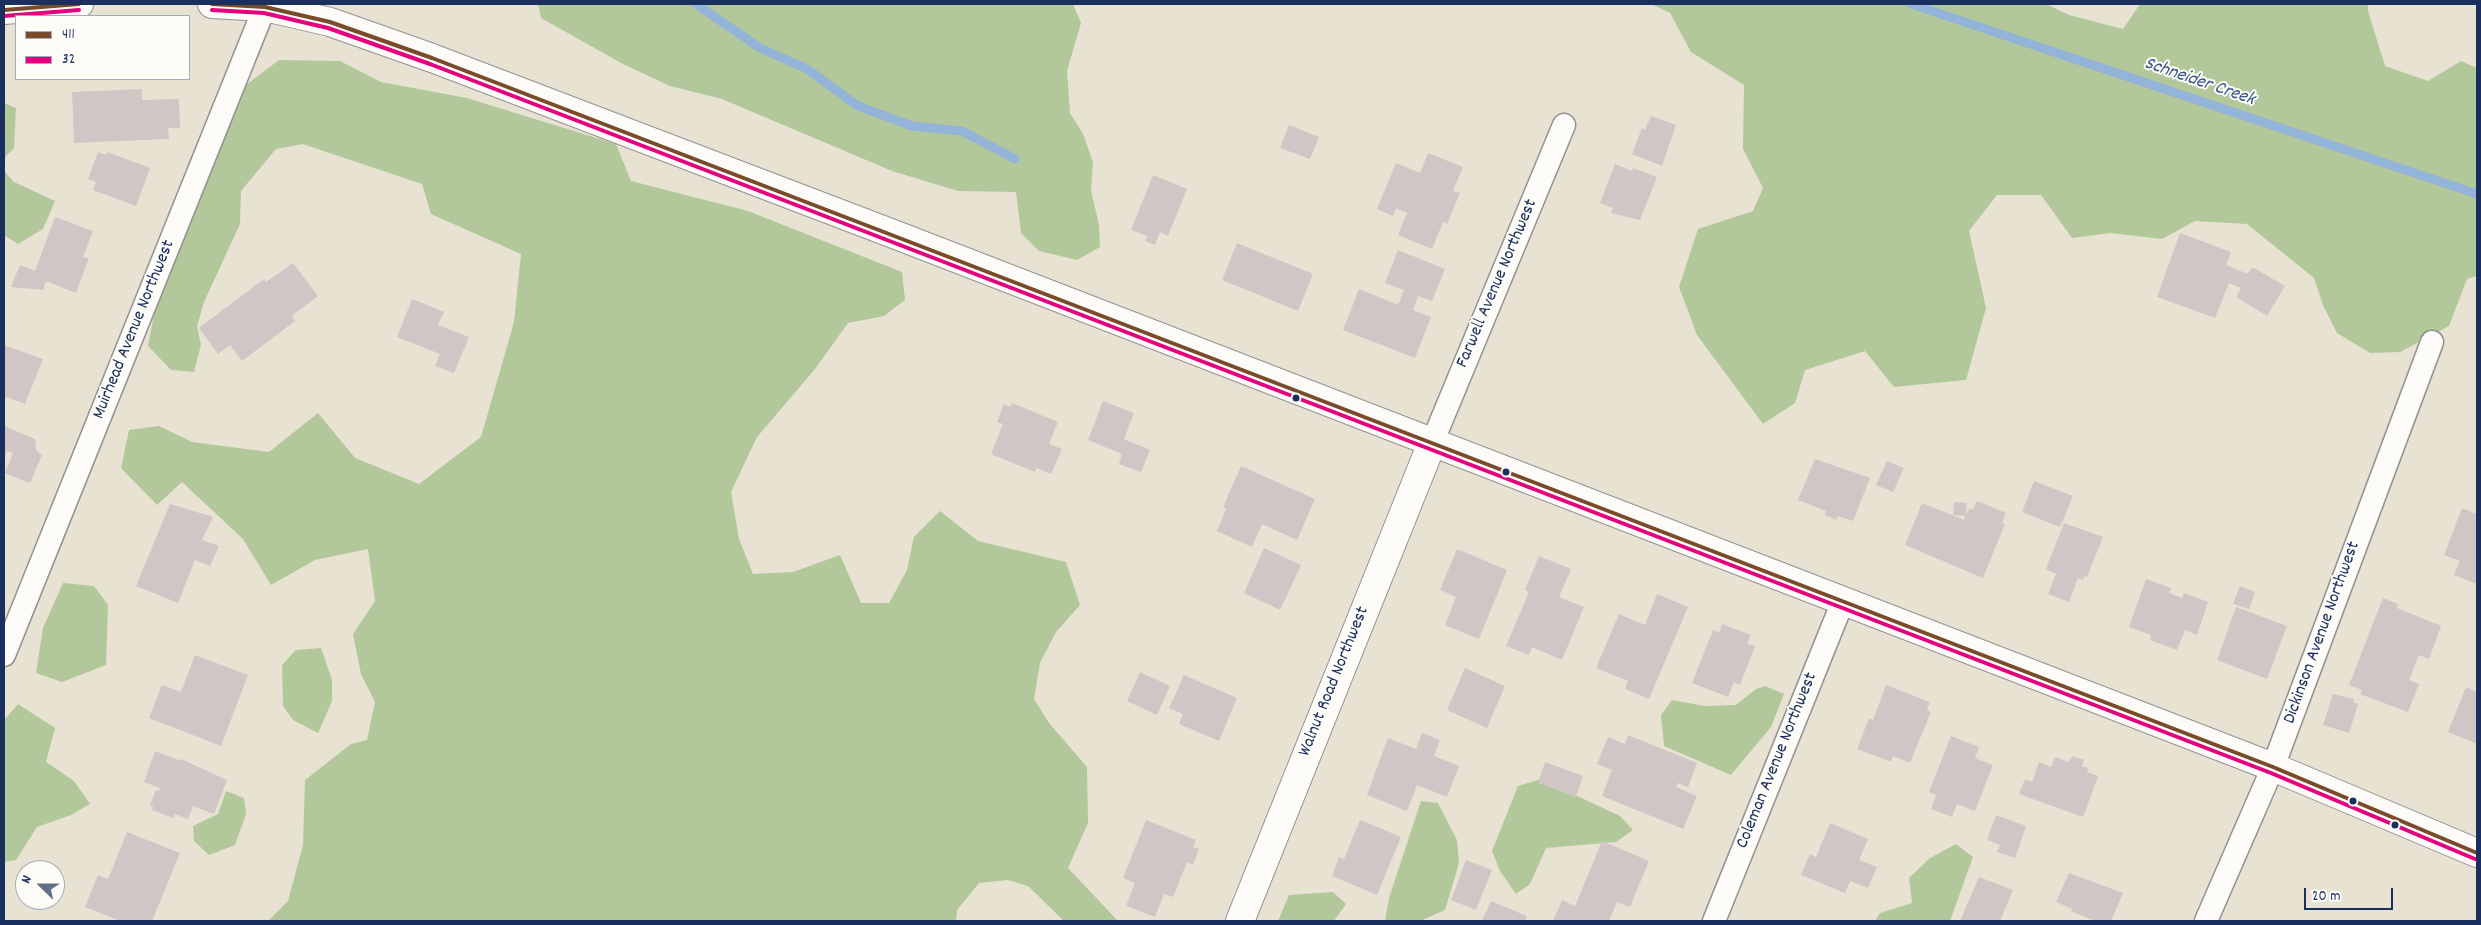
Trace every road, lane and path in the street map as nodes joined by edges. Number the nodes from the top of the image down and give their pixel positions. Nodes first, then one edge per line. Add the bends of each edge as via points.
1 (79, 4) edge
2 (212, 4) edge
3 (265, 5) edge
4 (4, 10) edge
5 (1564, 125) dead end
6 (2432, 342) dead end
7 (1432, 443) junction
8 (1843, 601) junction
9 (4, 655) edge
10 (2273, 767) junction
11 (2477, 853) edge
12 (1240, 921) edge
13 (1714, 921) edge
14 (2206, 921) edge

1 - 4 street
2 - 3 street
3 - 7 street via 330,22 441,62
3 - 9 street, Muirhead Avenue Northwest
5 - 7 street, Farwell Avenue Northwest
6 - 10 street, Dickinson Avenue Northwest
7 - 8 street
7 - 12 street, Walnut Road Northwest
8 - 10 street
8 - 13 street, Coleman Avenue Northwest
10 - 11 street
10 - 14 street, Dickinson Avenue Northwest

